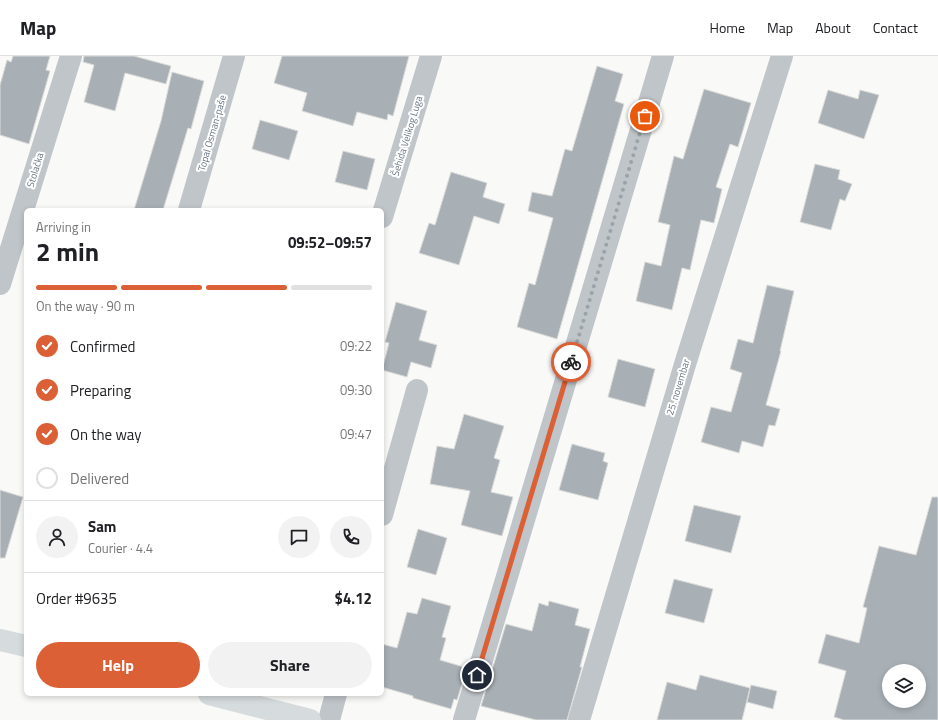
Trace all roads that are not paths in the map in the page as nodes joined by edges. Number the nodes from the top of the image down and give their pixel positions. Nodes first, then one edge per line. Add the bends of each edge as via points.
1 (71, 56) edge
2 (234, 56) edge
3 (431, 56) edge
4 (663, 56) edge
5 (782, 56) edge
6 (191, 208) edge
7 (384, 210) edge
8 (0, 284) edge
9 (416, 390) dead end
10 (384, 508) edge
11 (0, 640) edge
12 (24, 646) edge
13 (335, 696) edge
14 (234, 697) edge
15 (310, 720) edge
16 (329, 720) edge
17 (464, 720) edge
18 (579, 720) edge

1 - 8 street, Stolačka
2 - 6 street, Topal Osman-paše
3 - 7 street, Šehida Velikog Luga
4 - 17 street
5 - 18 street, 25. novembar via 686,361
9 - 10 street
11 - 12 main road
13 - 16 street
14 - 15 main road

